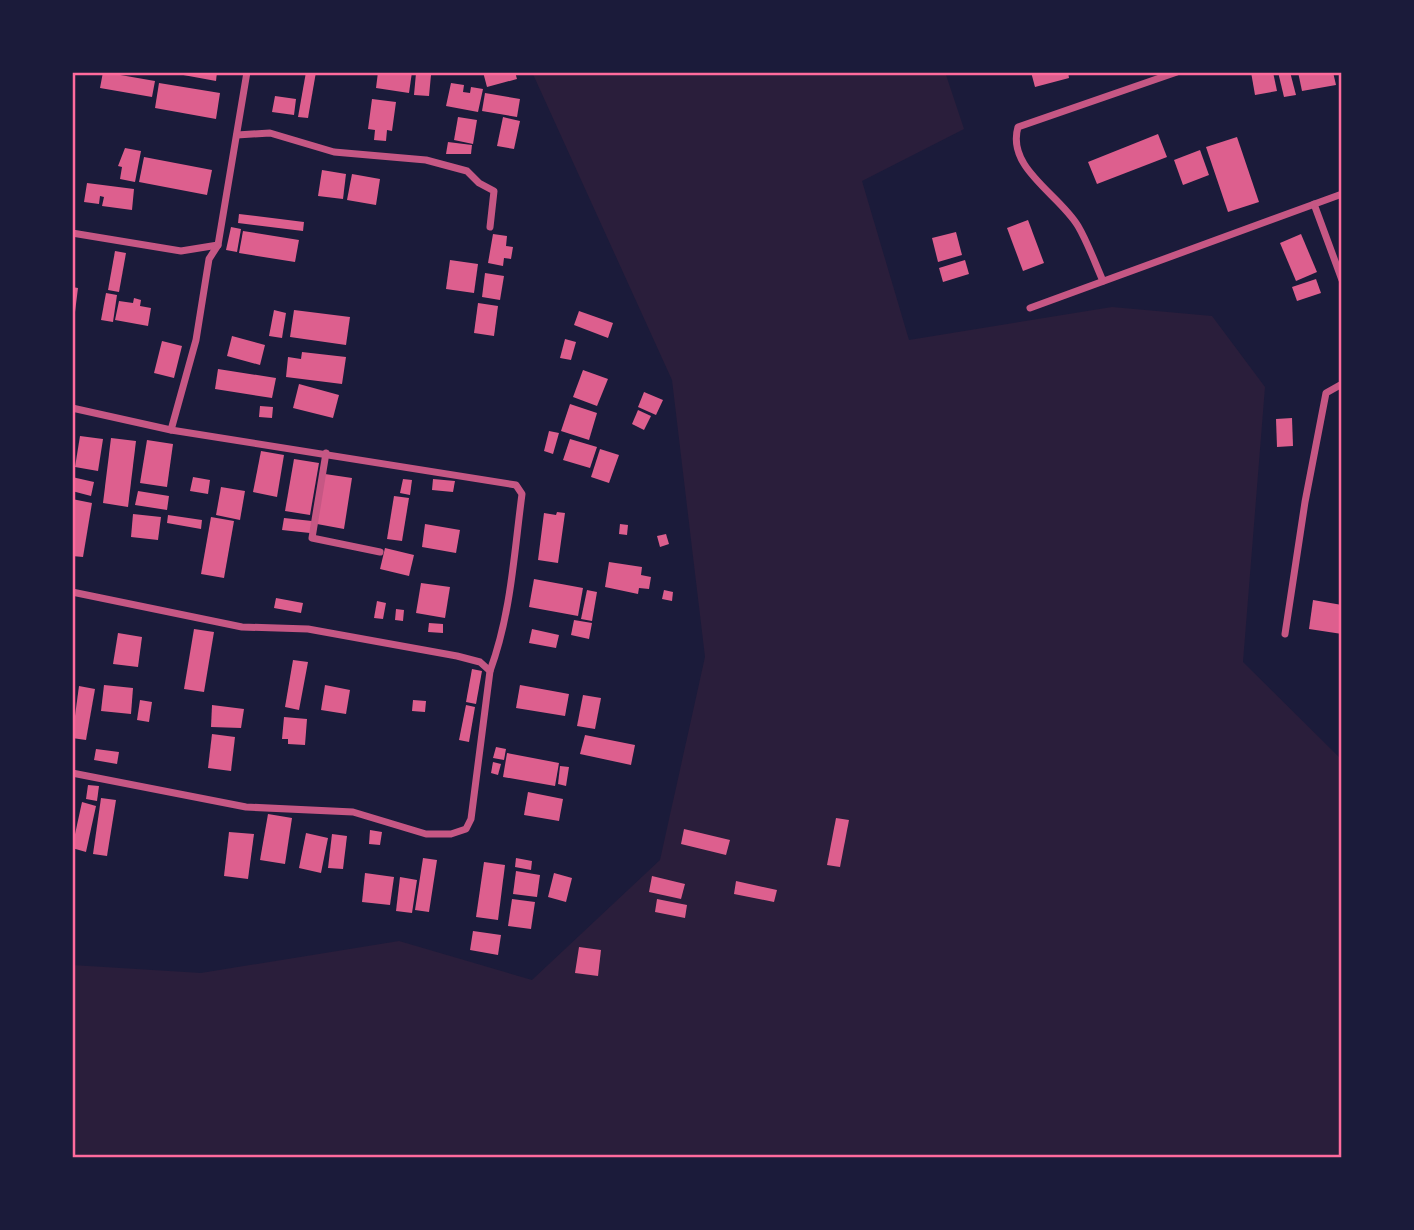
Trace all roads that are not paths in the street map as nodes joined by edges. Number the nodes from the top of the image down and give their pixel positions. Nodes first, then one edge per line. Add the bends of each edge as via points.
1 (247, 72) edge
2 (1177, 72) edge
3 (237, 135) junction
4 (1342, 194) edge
5 (1314, 204) junction
6 (490, 227) dead end
7 (72, 233) edge
8 (218, 245) junction
9 (1342, 280) edge
10 (1103, 281) junction
11 (1030, 308) dead end
12 (1342, 384) edge
13 (72, 408) edge
14 (171, 430) junction
15 (326, 453) junction
16 (380, 552) dead end
17 (72, 592) edge
18 (1285, 634) dead end
19 (490, 671) junction
20 (72, 774) edge

1 - 3 street
2 - 10 street via 1018,127 1016,149 1078,226
3 - 6 street via 270,133 334,152 426,160 467,171 494,191
3 - 8 street
4 - 5 street
5 - 9 street
5 - 10 street
7 - 8 street via 181,251
8 - 14 street via 209,259 196,340
10 - 11 street
12 - 18 street via 1326,393
13 - 14 street
14 - 15 street
15 - 16 street via 312,538
15 - 19 street via 516,485 522,494 509,592 502,638
17 - 19 street via 242,627 308,629 457,656 480,662
19 - 20 street via 471,819 466,829 451,834 426,834 353,812 246,807

